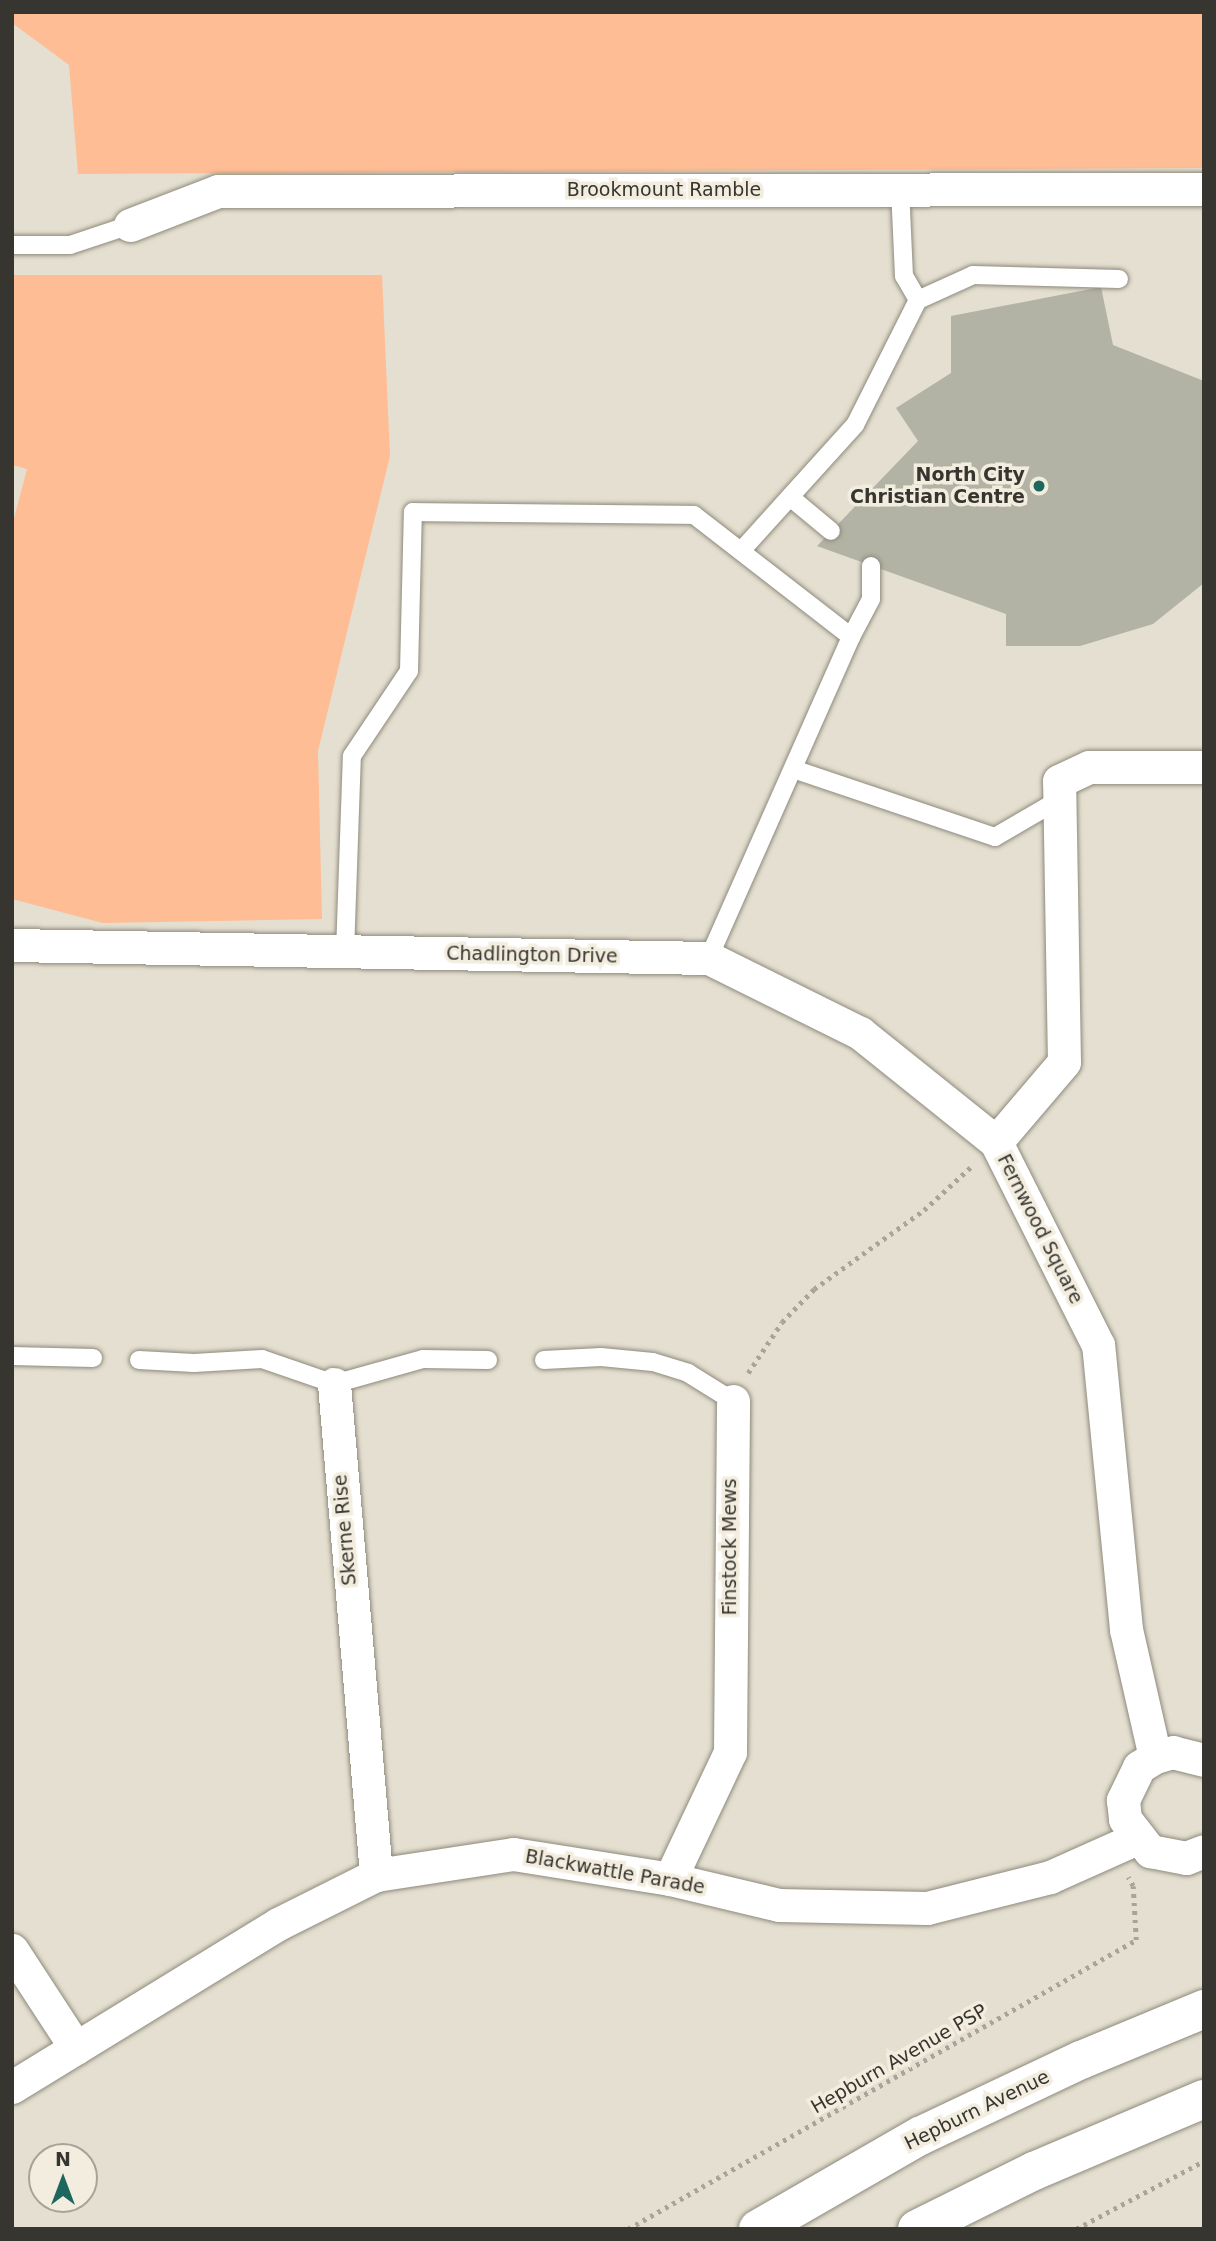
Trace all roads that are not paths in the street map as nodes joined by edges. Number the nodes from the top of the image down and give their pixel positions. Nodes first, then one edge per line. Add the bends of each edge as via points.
1 (900, 189) junction
2 (1204, 189) edge
3 (130, 225) joint
4 (12, 245) edge
5 (1119, 279) dead end
6 (919, 300) junction
7 (790, 497) junction
8 (831, 531) dead end
9 (741, 551) junction
10 (871, 566) dead end
11 (851, 637) junction
12 (1204, 767) edge
13 (793, 769) junction
14 (1060, 799) junction
15 (12, 945) edge
16 (345, 953) junction
17 (709, 958) junction
18 (996, 1142) junction
19 (12, 1356) edge
20 (93, 1358) dead end
21 (139, 1360) dead end
22 (488, 1360) dead end
23 (544, 1360) dead end
24 (334, 1384) junction
25 (733, 1401) joint
26 (1155, 1757) junction
27 (1204, 1760) edge
28 (1137, 1838) junction
29 (1204, 1851) edge
30 (376, 1875) junction
31 (670, 1879) junction
32 (12, 1950) edge
33 (1204, 2009) edge
34 (76, 2048) junction
35 (12, 2087) edge
36 (1204, 2099) edge
37 (758, 2229) edge
38 (917, 2229) edge

1 - 2 street, Brookmount Ramble
1 - 3 street, Brookmount Ramble via 218,191
1 - 6 lane via 904,276
3 - 4 lane via 70,245
5 - 6 lane via 973,275
6 - 7 lane via 855,425
7 - 8 lane
7 - 9 lane
9 - 11 lane
9 - 16 lane via 694,515 412,512 409,671 352,756
10 - 11 lane via 871,599
11 - 13 lane
12 - 14 street via 1089,767 1059,781
13 - 14 lane via 995,837
13 - 17 lane
14 - 18 street, Fernwood Square via 1064,1062
15 - 16 street, Chadlington Drive
16 - 17 street, Chadlington Drive
17 - 18 street, Chadlington Drive via 860,1033
18 - 26 street, Fernwood Square via 1098,1345 1126,1629
19 - 20 lane
21 - 24 lane via 262,1359
22 - 24 lane via 423,1359
23 - 25 lane via 601,1357 653,1362 688,1373
24 - 30 street, Skerne Rise
25 - 31 street, Finstock Mews via 730,1752
26 - 27 street via 1173,1752
26 - 28 street via 1134,1775 1124,1800 1125,1819
28 - 29 street via 1150,1852 1167,1858
28 - 31 street, Blackwattle Parade via 1049,1877 927,1908 779,1905
30 - 31 street, Blackwattle Parade via 513,1854
30 - 34 street, Blackwattle Parade via 278,1924
32 - 34 street
33 - 37 main road, Hepburn Avenue via 1081,2060 920,2136
34 - 35 street, Blackwattle Parade
36 - 38 main road via 1034,2171

